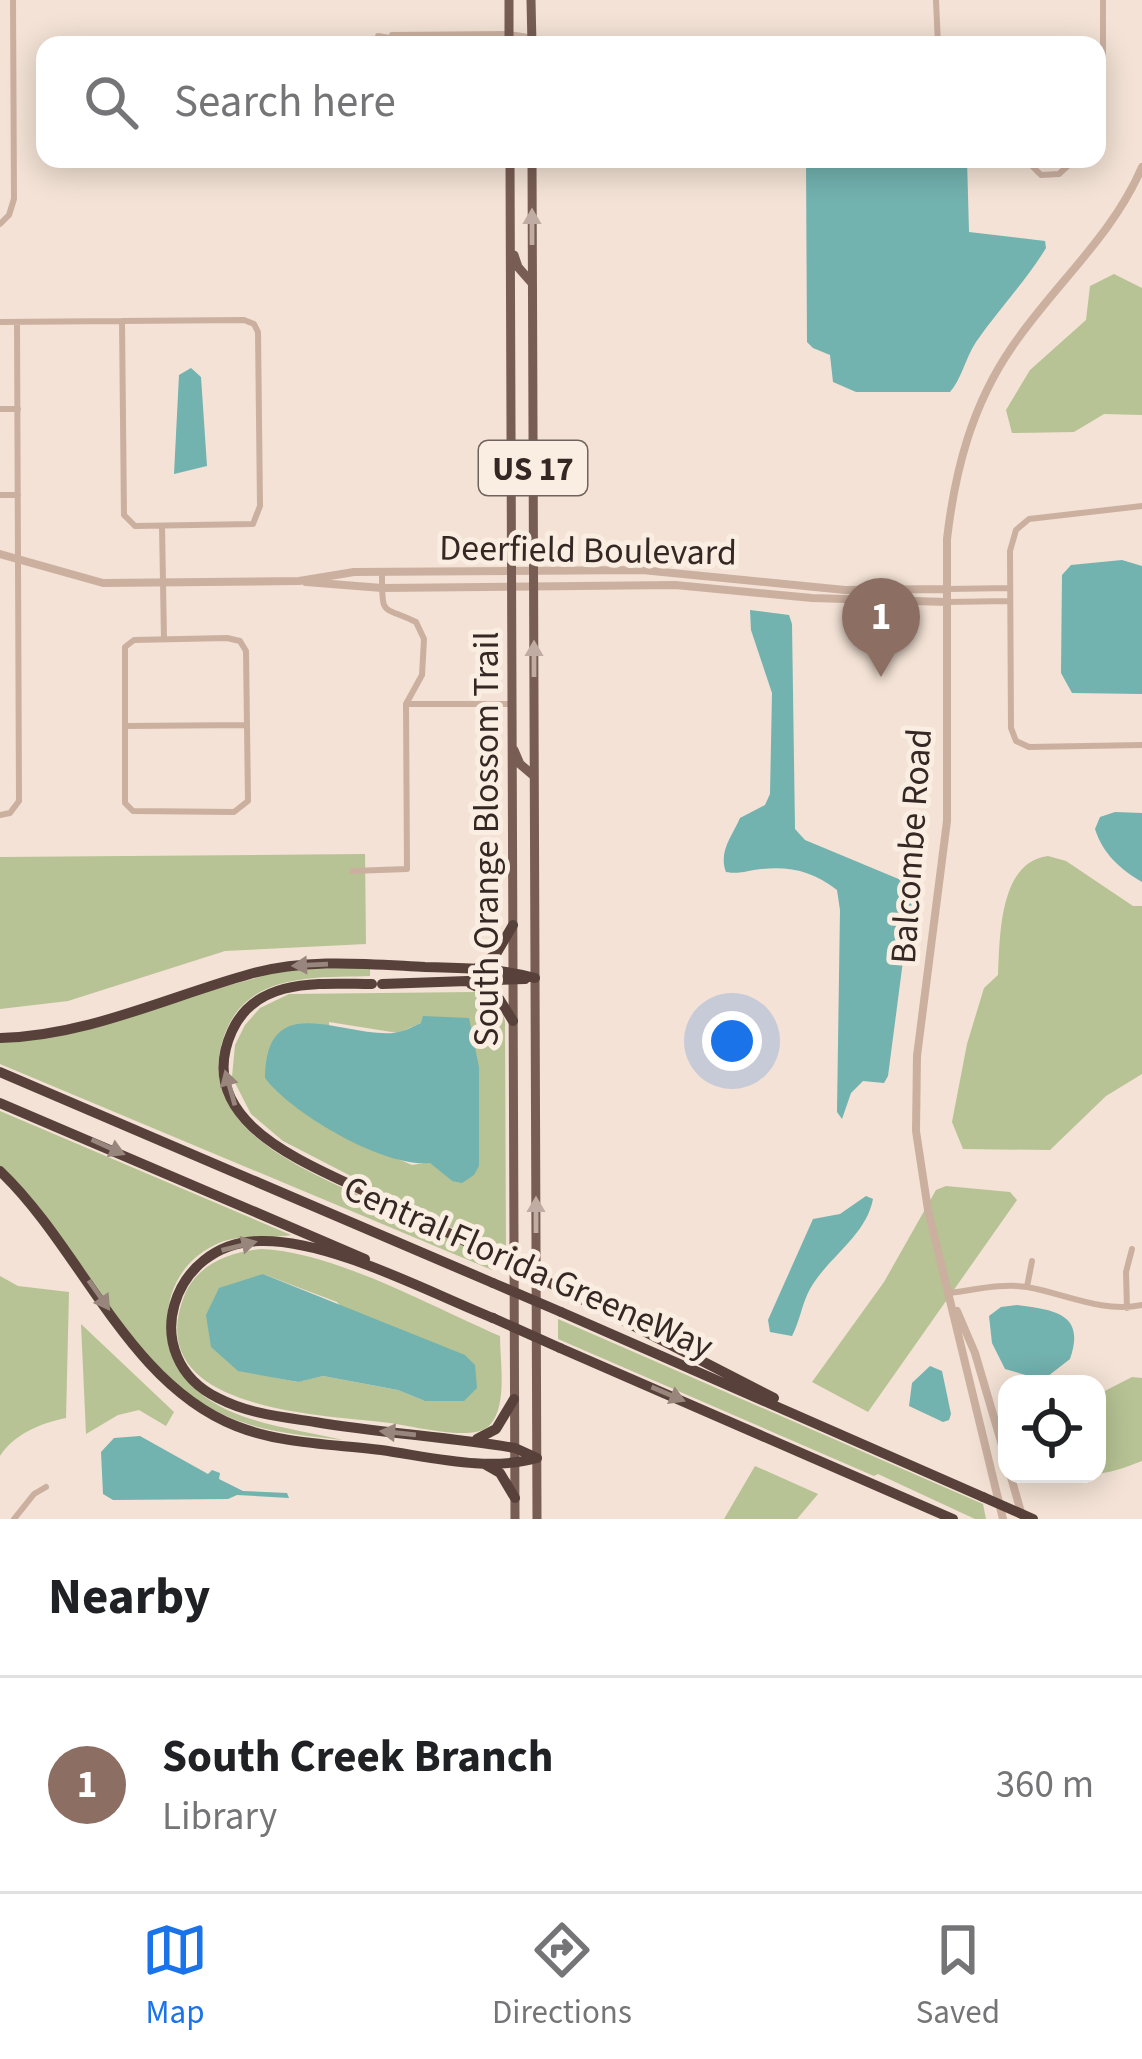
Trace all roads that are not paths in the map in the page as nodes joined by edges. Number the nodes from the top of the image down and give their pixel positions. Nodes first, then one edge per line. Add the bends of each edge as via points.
1 (13, 0) edge
2 (509, 0) edge
3 (531, 0) edge
4 (936, 0) edge
5 (1103, 0) edge
6 (509, 36) edge
7 (532, 36) edge
8 (938, 36) edge
9 (1101, 36) edge
10 (0, 137) edge
11 (13, 137) junction
12 (1142, 166) edge
13 (510, 168) edge
14 (532, 168) edge
15 (1034, 168) edge
16 (1065, 168) edge
17 (0, 224) edge
18 (510, 244) junction
19 (532, 283) junction
20 (122, 321) junction
21 (0, 322) edge
22 (17, 322) junction
23 (0, 409) edge
24 (18, 409) junction
25 (0, 495) edge
26 (18, 495) junction
27 (1142, 506) edge
28 (162, 526) junction
29 (0, 554) edge
30 (18, 557) junction
31 (675, 570) junction
32 (511, 571) junction
33 (533, 571) junction
34 (382, 572) junction
35 (299, 581) junction
36 (163, 583) junction
37 (511, 585) junction
38 (533, 585) junction
39 (675, 585) junction
40 (382, 588) junction
41 (947, 589) junction
42 (1010, 589) junction
43 (1011, 601) junction
44 (947, 602) junction
45 (164, 639) junction
46 (406, 704) junction
47 (512, 704) junction
48 (125, 725) junction
49 (246, 725) junction
50 (512, 745) junction
51 (1142, 745) edge
52 (534, 776) junction
53 (0, 815) edge
54 (352, 871) dead end
55 (513, 925) junction
56 (472, 969) junction
57 (512, 976) junction
58 (535, 978) junction
59 (462, 982) junction
60 (513, 1021) junction
61 (0, 1038) edge
62 (0, 1072) edge
63 (0, 1103) edge
64 (0, 1171) edge
65 (1132, 1249) dead end
66 (1032, 1261) dead end
67 (1028, 1287) junction
68 (949, 1293) junction
69 (1142, 1305) edge
70 (1126, 1308) junction
71 (493, 1318) junction
72 (514, 1399) junction
73 (998, 1431) edge
74 (469, 1441) junction
75 (868, 1447) junction
76 (514, 1448) junction
77 (537, 1458) junction
78 (477, 1462) junction
79 (515, 1464) junction
80 (1013, 1483) edge
81 (46, 1487) dead end
82 (515, 1498) junction
83 (14, 1519) edge
84 (515, 1519) edge
85 (537, 1519) edge
86 (953, 1519) edge
87 (1003, 1519) edge
88 (1023, 1519) edge
89 (1033, 1519) edge

1 - 11 street
2 - 6 main road
3 - 7 main road
4 - 8 street
5 - 9 street
10 - 11 street
11 - 17 street via 14,199
12 - 41 street, Balcombe Road via 1100,241 1023,332 985,392 952,498
13 - 18 main road, South Orange Blossom Trail / US 17
19 -> 14 main road, South Orange Blossom Trail / US 17
15 - 16 street via 1040,175
18 - 19 main road
18 - 32 main road, South Orange Blossom Trail / US 17
19 - 33 main road, South Orange Blossom Trail / US 17
20 - 22 street
20 - 28 street via 124,515 135,526
20 - 28 street via 244,320 258,332 258,519
21 - 22 street
22 - 24 street
23 - 24 street
24 - 26 street
25 - 26 street
26 - 30 street
27 - 42 street via 1029,519 1010,550
28 - 36 street
29 - 30 street, Deerfield Boulevard
30 - 36 street, Deerfield Boulevard via 103,583
30 - 53 street via 19,801
31 - 33 street, Deerfield Boulevard
31 - 39 street
31 - 41 street, Deerfield Boulevard via 845,590
32 - 33 street, Deerfield Boulevard
32 - 34 street, Deerfield Boulevard
32 - 37 main road, South Orange Blossom Trail / US 17
33 - 38 main road, South Orange Blossom Trail / US 17
34 - 35 street, Deerfield Boulevard
34 - 40 street
35 - 36 street, Deerfield Boulevard
35 - 40 street, Deerfield Boulevard
36 - 45 street
37 - 38 street, Deerfield Boulevard
37 - 40 street, Deerfield Boulevard
37 - 47 main road, South Orange Blossom Trail / US 17
38 - 39 street, Deerfield Boulevard
52 -> 38 main road, South Orange Blossom Trail / US 17
39 - 44 street, Deerfield Boulevard
40 - 46 street via 389,614 416,622 424,639 422,676
41 - 42 street
41 - 44 street, Balcombe Road
42 - 43 street
43 - 44 street
43 - 51 street via 1016,741
44 - 68 street, Balcombe Road via 946,839 914,1095 920,1172
45 - 48 street via 124,647
45 - 49 street via 240,641
46 - 47 street
46 - 54 street via 406,869
47 - 50 main road, South Orange Blossom Trail / US 17
48 - 49 street
48 - 49 street via 125,803 144,814 242,809
50 - 52 main road
50 - 55 main road, South Orange Blossom Trail / US 17
52 - 58 main road, South Orange Blossom Trail / US 17
55 - 56 highway via 490,961
55 - 57 main road, South Orange Blossom Trail / US 17
56 - 57 highway
56 -> 61 highway via 288,966 78,1028
57 - 58 highway
57 - 59 highway
57 - 60 main road, South Orange Blossom Trail / US 17
77 -> 58 main road, South Orange Blossom Trail / US 17
59 - 60 highway via 498,997
75 -> 59 highway, bridge via 282,1150 248,1124 227,1090 224,1060 239,1018 292,986
60 - 72 main road, South Orange Blossom Trail / US 17
62 - 75 highway, Central Florida GreeneWay, bridge
63 -> 71 highway, Central Florida GreeneWay
64 -> 78 highway via 49,1223 146,1361 208,1413 291,1440
65 - 70 street
66 - 67 street
67 - 68 street
67 - 70 street
68 - 73 street, Balcombe Road
68 - 87 street, Balcombe Road
69 - 70 street
74 -> 71 highway via 261,1414 213,1396 176,1350 175,1300 212,1253 278,1241 335,1255
71 -> 86 highway, Central Florida GreeneWay, bridge
72 - 74 highway via 491,1433
72 - 76 main road, South Orange Blossom Trail / US 17
74 - 76 highway
75 - 89 highway, Central Florida GreeneWay, bridge
76 - 77 highway
76 - 79 main road, South Orange Blossom Trail / US 17
77 - 79 highway
77 - 85 main road, South Orange Blossom Trail / US 17
78 - 79 highway
78 - 82 highway via 500,1474
79 - 82 main road, South Orange Blossom Trail / US 17
80 - 88 street
81 - 83 street
82 - 84 main road, South Orange Blossom Trail / US 17

